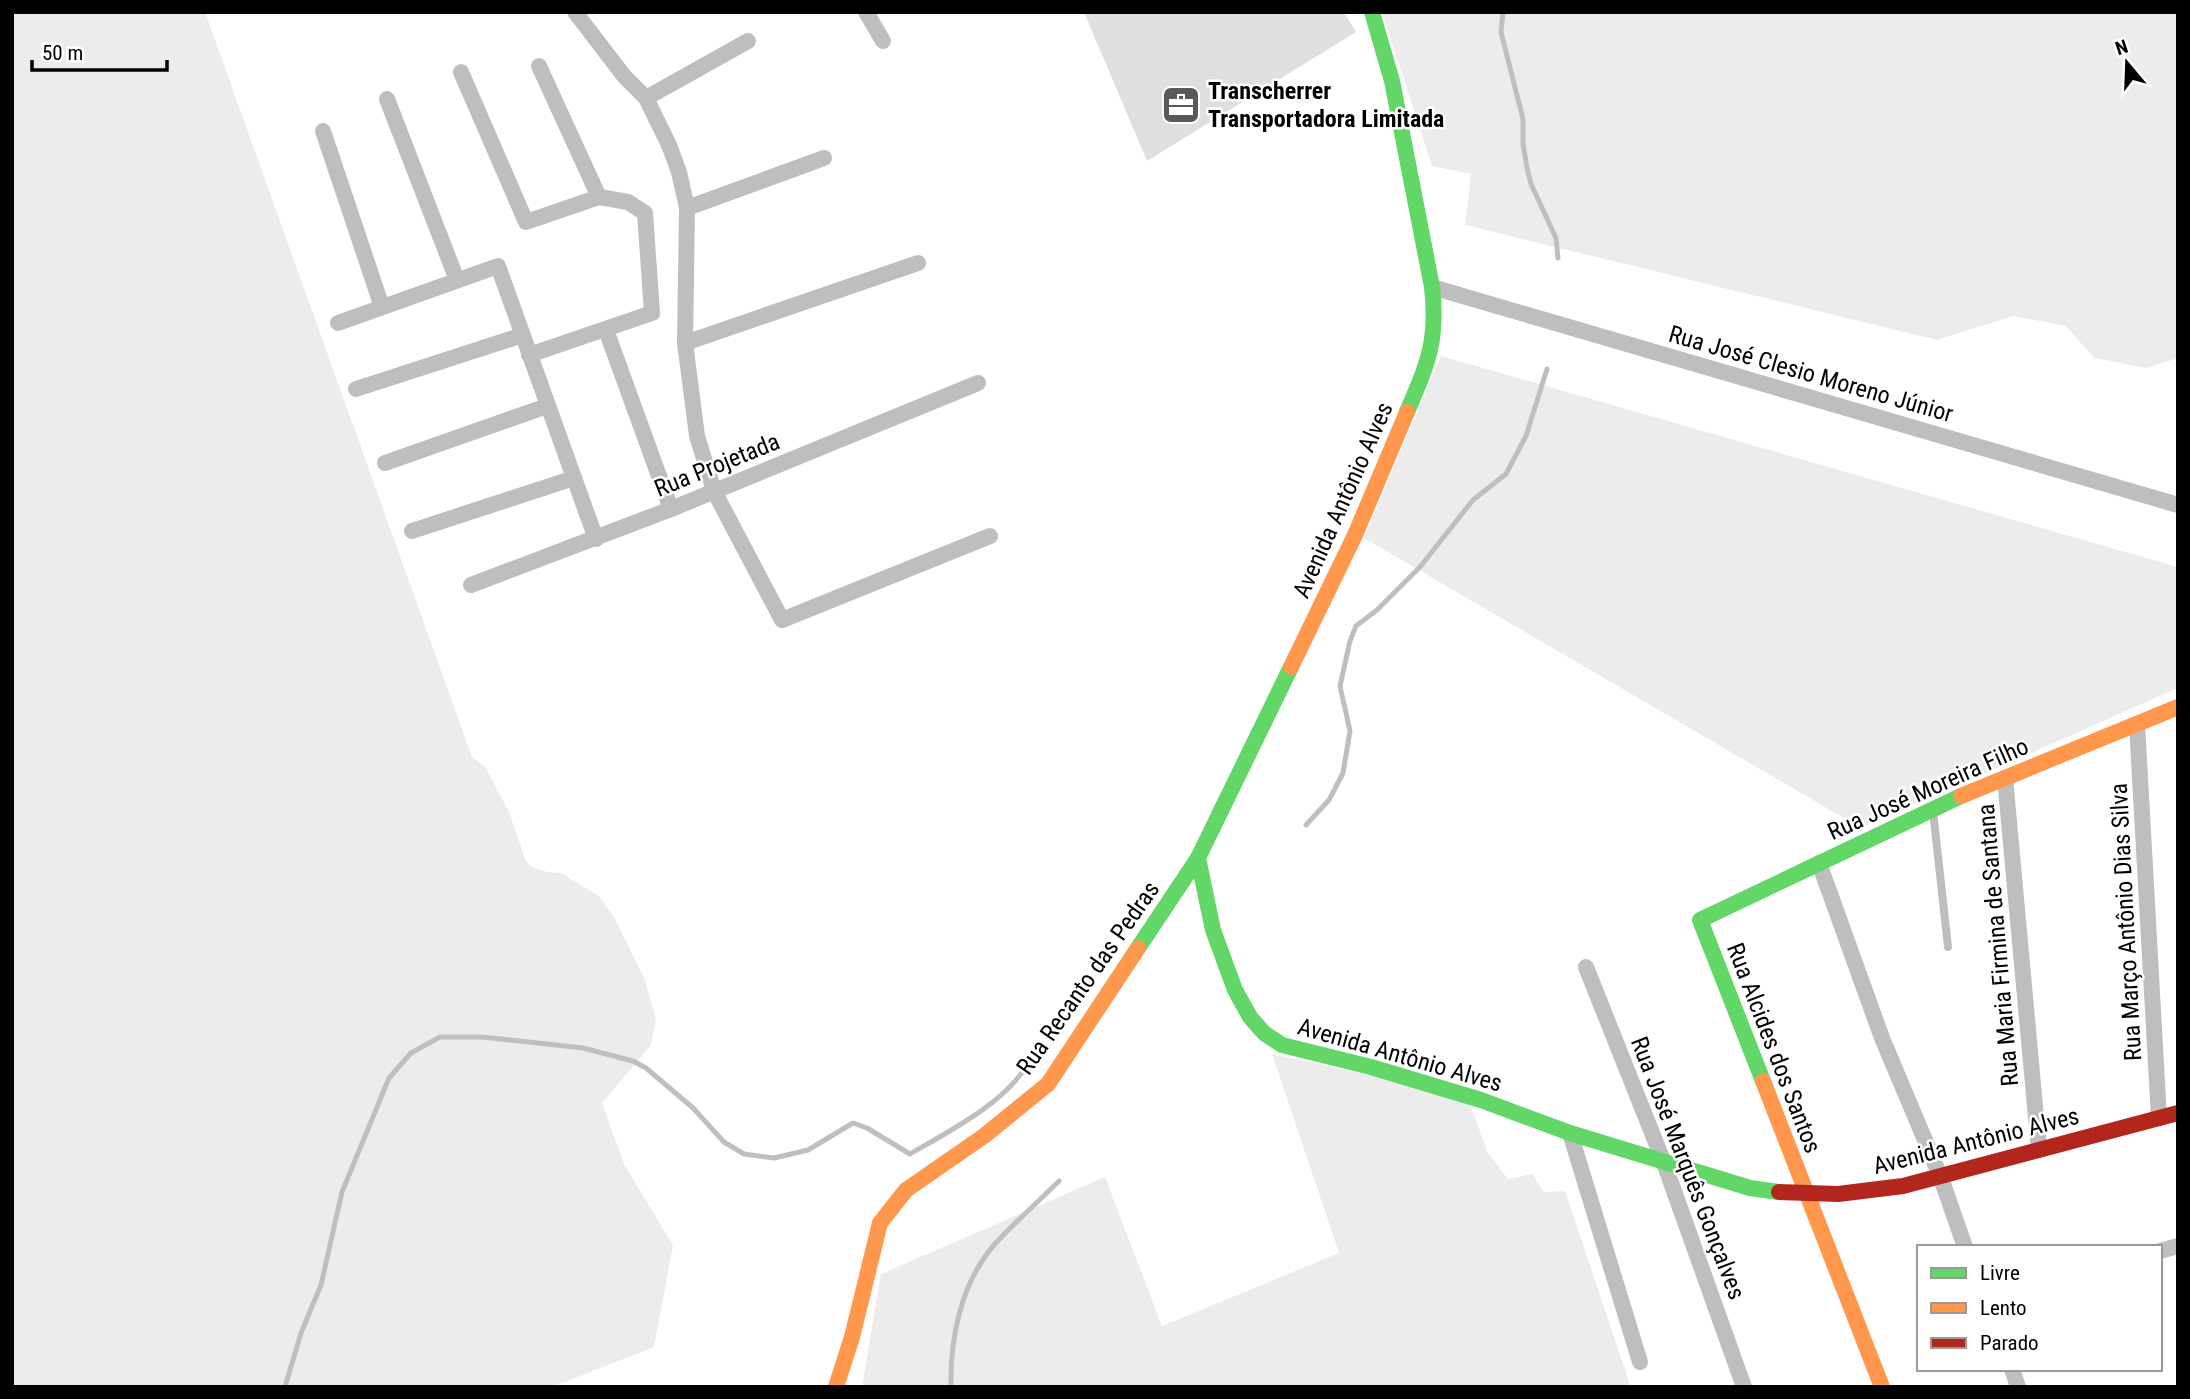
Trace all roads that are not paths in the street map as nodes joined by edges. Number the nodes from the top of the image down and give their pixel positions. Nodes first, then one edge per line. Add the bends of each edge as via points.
1 (575, 12) edge
2 (866, 12) edge
3 (1373, 12) edge
4 (748, 41) dead end
5 (883, 41) dead end
6 (539, 66) dead end
7 (461, 72) dead end
8 (646, 98) junction
9 (387, 99) dead end
10 (323, 131) dead end
11 (824, 158) dead end
12 (599, 197) junction
13 (687, 208) junction
14 (918, 262) dead end
15 (457, 280) junction
16 (1432, 288) junction
17 (382, 307) junction
18 (338, 323) dead end
19 (606, 330) junction
20 (523, 335) junction
21 (685, 343) junction
22 (529, 355) junction
23 (978, 383) dead end
24 (356, 389) dead end
25 (547, 406) junction
26 (385, 463) dead end
27 (574, 478) junction
28 (714, 491) junction
29 (2178, 505) edge
30 (671, 509) junction
31 (412, 531) dead end
32 (990, 536) dead end
33 (596, 539) junction
34 (471, 586) dead end
35 (2178, 707) edge
36 (2137, 724) junction
37 (2005, 778) junction
38 (1932, 808) junction
39 (1198, 858) junction
40 (1819, 863) junction
41 (1700, 920) joint
42 (1948, 947) dead end
43 (1586, 967) dead end
44 (2178, 1114) edge
45 (2160, 1118) junction
46 (1570, 1133) junction
47 (2039, 1150) junction
48 (1664, 1163) junction
49 (1941, 1178) junction
50 (1807, 1193) junction
51 (1964, 1245) edge
52 (1640, 1362) dead end
53 (835, 1387) edge
54 (1744, 1387) edge
55 (1882, 1387) edge

1 - 8 street
2 - 5 street
3 - 16 street, Avenida Antônio Alves via 1392,81
4 - 8 street
6 - 12 street
7 - 12 street via 526,222
8 - 13 street via 673,154
9 - 15 street
10 - 17 street
11 - 13 street
12 - 19 street via 628,202 645,213 652,313
13 - 21 street
14 - 21 street
15 - 17 street
15 - 20 street via 498,266
16 - 29 street, Rua José Clesio Moreno Júnior
16 - 39 street, Avenida Antônio Alves via 1433,342 1424,372 1355,534
17 - 18 street
19 - 22 street
19 - 30 street
20 - 22 street
20 - 24 street
21 - 28 street via 697,436
22 - 25 street
23 - 28 street, Rua Projetada
25 - 26 street
25 - 27 street
27 - 31 street
27 - 33 street
28 - 30 street, Rua Projetada
28 - 32 street via 782,620
30 - 33 street, Rua Projetada
33 - 34 street, Rua Projetada
35 - 36 street, Rua José Moreira Filho
36 - 37 street, Rua José Moreira Filho
36 - 45 street, Rua Março Antônio Dias Silva
37 - 38 street, Rua José Moreira Filho
37 - 47 street, Rua Maria Firmina de Santana
38 - 40 street, Rua José Moreira Filho
38 - 42 lane
39 - 46 street, Avenida Antônio Alves via 1213,930 1235,990 1264,1033 1282,1045 1481,1100
39 - 53 street, Rua Recanto das Pedras via 1048,1084 984,1136 906,1189 880,1223
40 - 41 street, Rua José Moreira Filho
40 - 49 street via 1882,1038
41 - 50 street, Rua Alcides dos Santos
43 - 48 street, Rua José Marquês Gonçalves
44 - 45 street, Avenida Antônio Alves
45 - 47 street, Avenida Antônio Alves
46 - 48 street, Avenida Antônio Alves
46 - 52 street
47 - 49 street, Avenida Antônio Alves
48 - 50 street, Avenida Antônio Alves via 1751,1188
48 - 54 street, Rua José Marquês Gonçalves
49 - 50 street, Avenida Antônio Alves via 1873,1191
49 - 51 street
50 - 55 street

